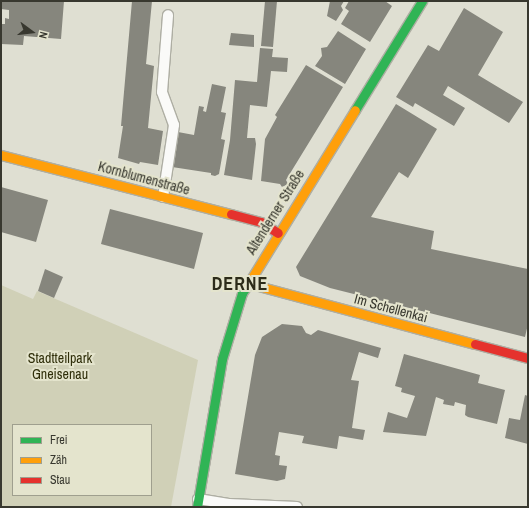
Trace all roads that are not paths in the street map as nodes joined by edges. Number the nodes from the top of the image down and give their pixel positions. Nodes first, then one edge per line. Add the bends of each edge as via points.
1 (422, 1) edge
2 (168, 15) dead end
3 (1, 155) edge
4 (163, 197) junction
5 (278, 233) junction
6 (247, 283) junction
7 (528, 358) edge
8 (197, 503) edge
9 (297, 507) edge

1 - 5 street, Altenderner Straße
2 - 4 lane via 162,92 174,125
3 - 4 street, Kornblumenstraße
4 - 5 street, Kornblumenstraße via 261,222
5 - 6 street, Altenderner Straße
6 - 7 street, Im Schellenkai
6 - 8 street, Altenderner Straße via 230,327 222,359
8 - 9 lane

